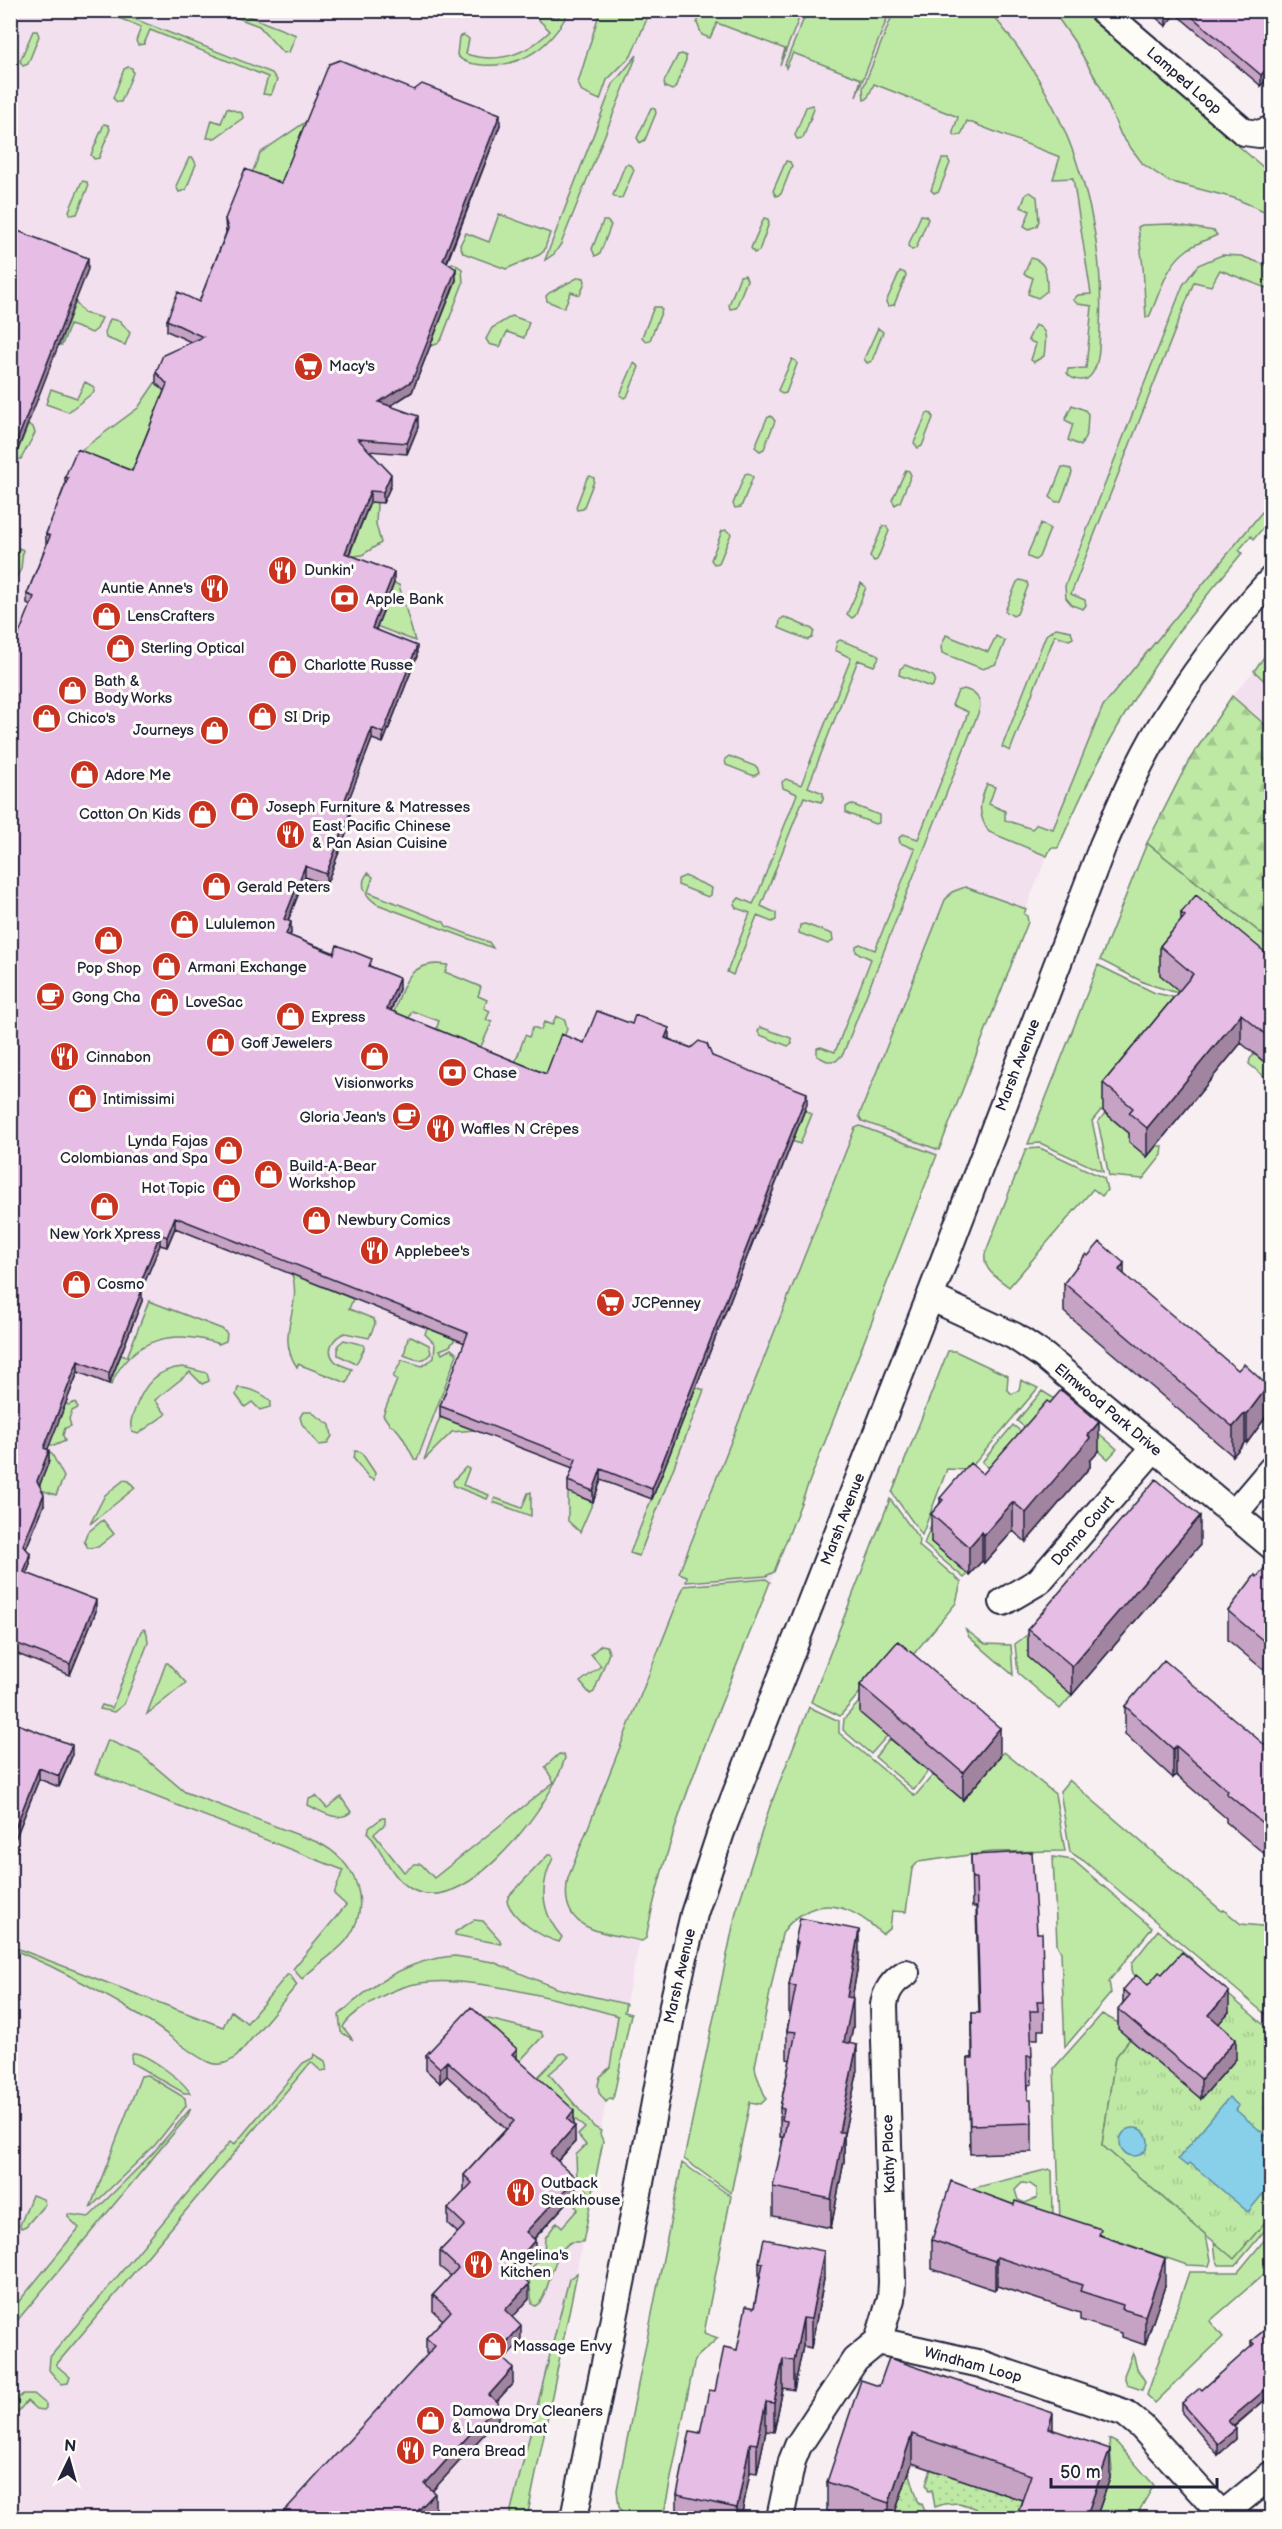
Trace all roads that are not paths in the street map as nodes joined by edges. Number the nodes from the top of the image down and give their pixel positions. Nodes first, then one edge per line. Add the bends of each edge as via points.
1 (1102, 10) edge
2 (1272, 129) edge
3 (1272, 579) edge
4 (930, 1297) junction
5 (1154, 1448) junction
6 (1272, 1469) edge
7 (1233, 1515) junction
8 (1272, 1546) edge
9 (1003, 1602) dead end
10 (906, 1973) dead end
11 (878, 2341) junction
12 (1272, 2474) edge
13 (1224, 2517) edge
14 (574, 2518) edge
15 (780, 2518) edge

1 - 2 street, Lamped Loop via 1244,132 1259,134
3 - 4 street, Marsh Avenue via 1211,654 1165,720 1125,794
4 - 5 street, Elmwood Park Drive via 1014,1336 1044,1356
4 - 14 street, Marsh Avenue via 725,1821 694,1914
5 - 7 street, Elmwood Park Drive
5 - 9 street, Donna Court via 1039,1581
6 - 7 street
7 - 8 street, Elmwood Park Drive
10 - 11 street, Kathy Place via 888,1988 884,2005 892,2282
11 - 13 street, Windham Loop via 981,2364 1125,2413
11 - 15 street via 855,2360 798,2446
12 - 13 street

